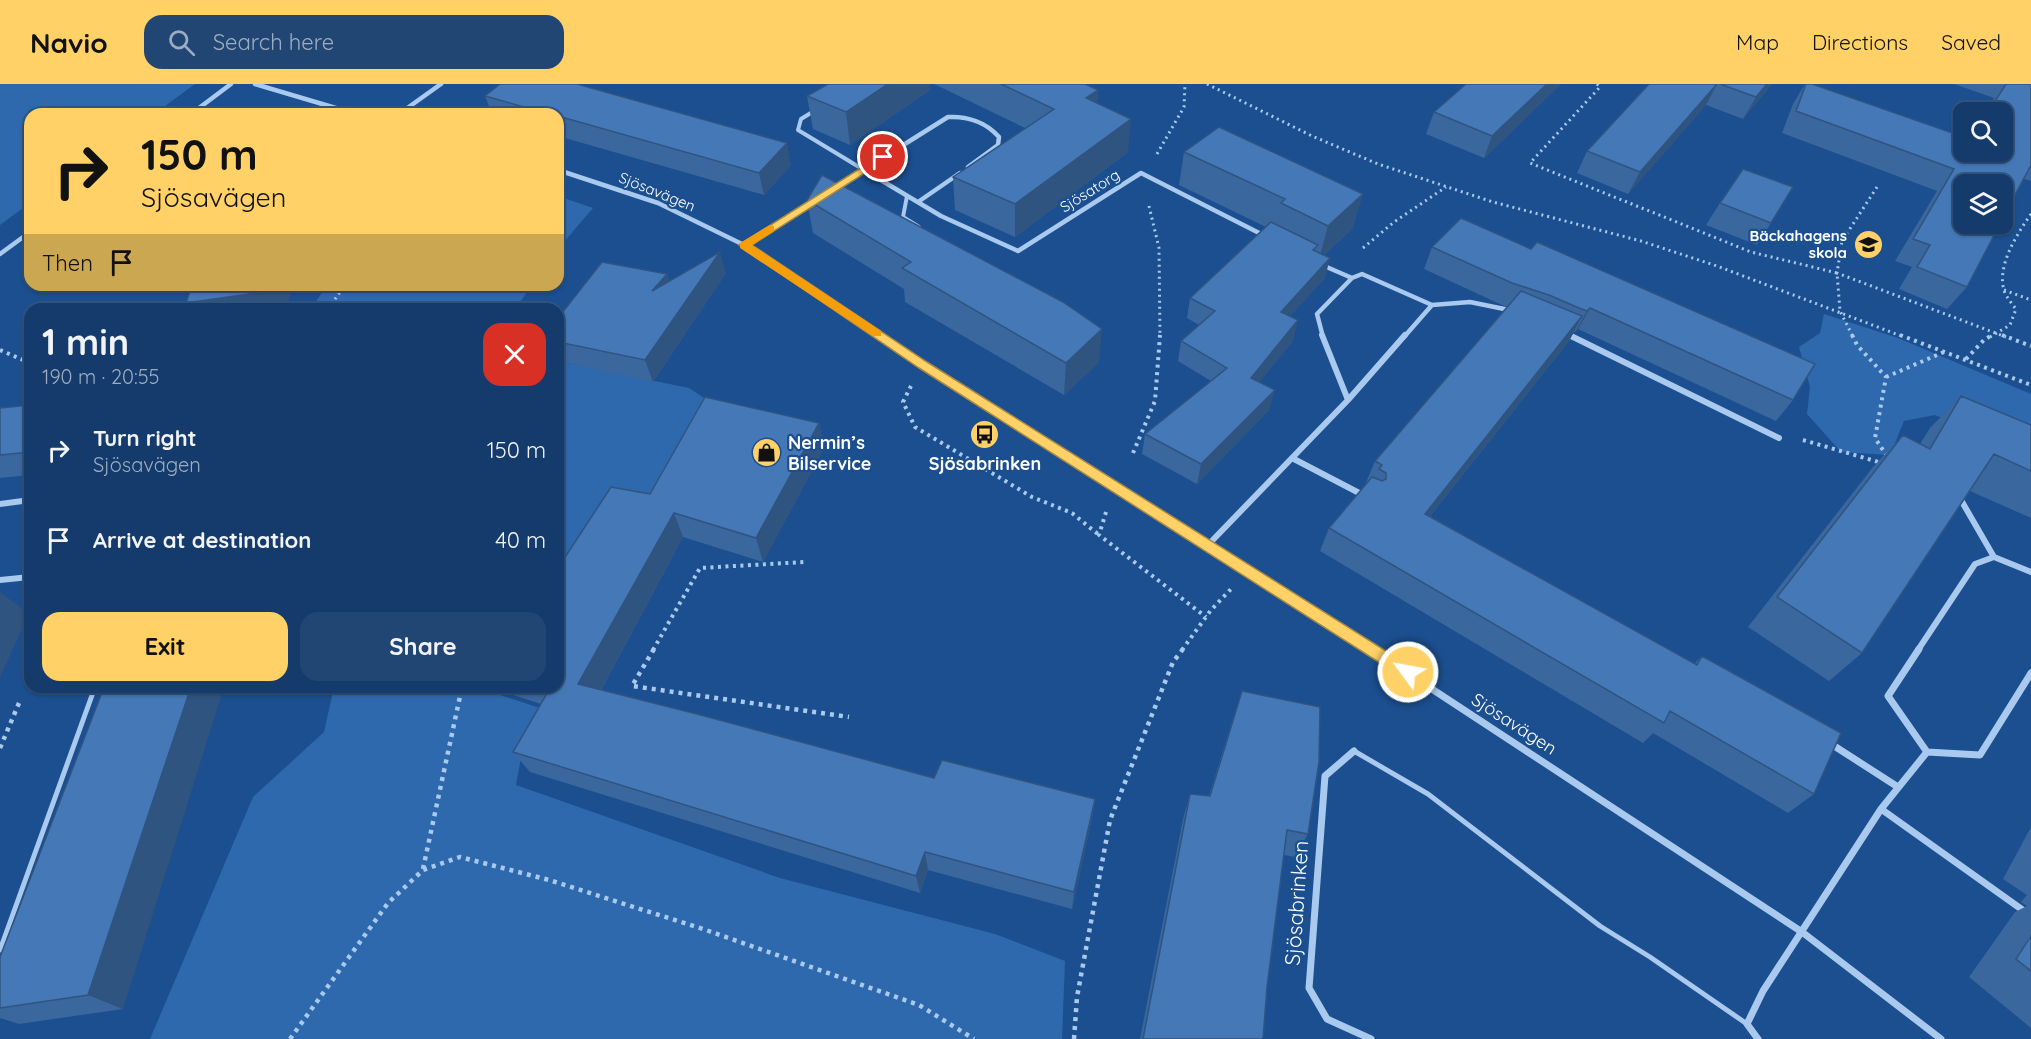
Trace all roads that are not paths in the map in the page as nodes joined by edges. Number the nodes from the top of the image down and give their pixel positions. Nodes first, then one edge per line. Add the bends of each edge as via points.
1 (231, 84) edge
2 (255, 84) edge
3 (441, 84) edge
4 (820, 107) edge
5 (198, 108) edge
6 (336, 108) edge
7 (407, 108) edge
8 (864, 170) junction
9 (564, 173) edge
10 (907, 196) junction
11 (918, 202) junction
12 (928, 233) edge
13 (24, 236) edge
14 (1270, 238) edge
15 (744, 245) junction
16 (0, 254) edge
17 (1312, 260) edge
18 (1352, 278) junction
19 (1432, 305) junction
20 (1517, 312) edge
21 (1555, 329) edge
22 (1348, 400) junction
23 (1779, 438) road end
24 (1292, 458) junction
25 (1372, 500) edge
26 (1961, 500) edge
27 (24, 502) edge
28 (0, 504) edge
29 (1208, 545) junction
30 (1994, 557) junction
31 (2031, 572) edge
32 (24, 578) edge
33 (0, 580) edge
34 (2031, 673) edge
35 (93, 693) edge
36 (1824, 738) edge
37 (1354, 751) joint
38 (1927, 752) junction
39 (1898, 787) junction
40 (1881, 809) junction
41 (2031, 916) edge
42 (1802, 932) junction
43 (0, 950) edge
44 (1747, 1024) junction
45 (1371, 1039) edge
46 (1758, 1039) edge
47 (1941, 1039) edge

1 - 5 street
2 - 6 street
3 - 7 street
4 - 8 lane via 801,119 798,130
8 - 10 street, Sjösatorg
8 - 11 street via 948,117 960,115 994,129 998,145
8 - 15 street
9 - 15 street, Sjösavägen via 658,203
10 - 11 street, Sjösatorg
10 - 12 lane via 903,217
11 - 14 street, Sjösatorg via 1018,251 1142,173
13 - 16 street
15 - 29 street, Sjösavägen via 923,365
17 - 18 street
18 - 19 street via 1362,274
18 - 22 street via 1317,314
19 - 20 street via 1470,302
19 - 22 street
21 - 23 street
22 - 24 street
24 - 25 street
24 - 29 street
26 - 30 street
27 - 28 street
29 - 42 street, Sjösavägen
30 - 31 street
30 - 38 street via 1975,564 1888,696
32 - 33 street
34 - 38 street via 1980,755
35 - 43 lane
36 - 39 street
37 - 44 lane via 1428,794 1600,926
37 - 45 street, Sjösabrinken via 1325,776 1309,988 1327,1019
38 - 39 street
39 - 40 street
40 - 41 street
40 - 42 street
42 - 44 street via 1763,991
42 - 47 street, Sjösavägen
44 - 46 street

